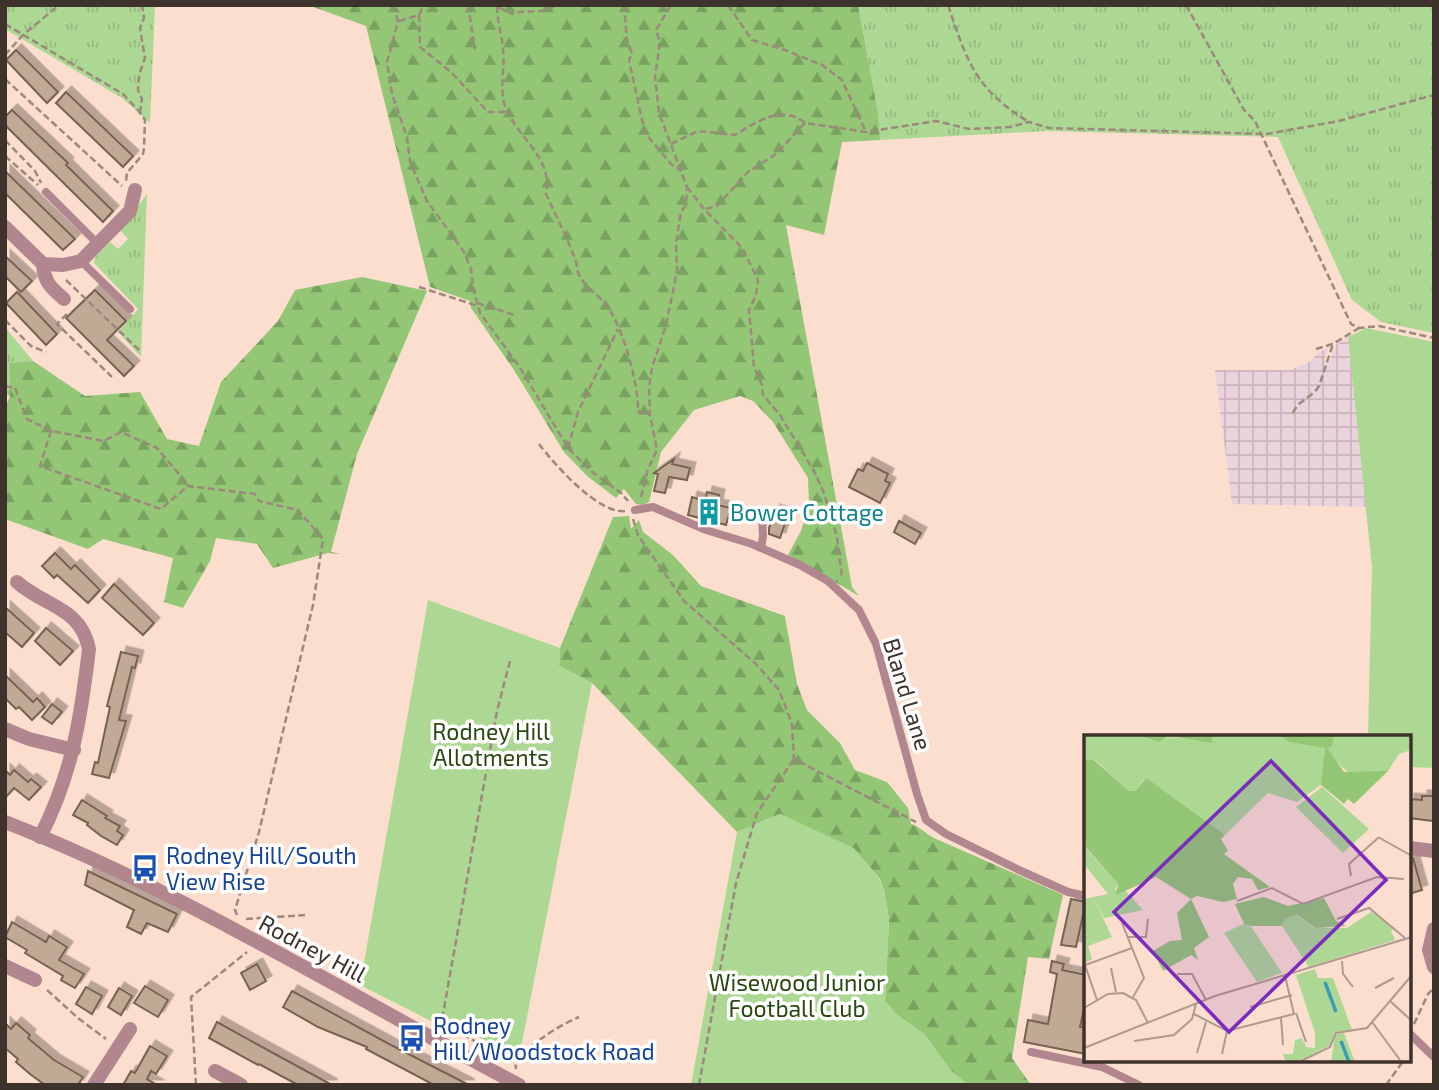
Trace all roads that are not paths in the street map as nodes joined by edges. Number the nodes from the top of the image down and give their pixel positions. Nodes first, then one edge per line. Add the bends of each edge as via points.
1 (135, 190) dead end
2 (46, 192) road end
3 (5, 227) edge
4 (98, 244) junction
5 (81, 261) junction
6 (43, 264) junction
7 (60, 295) road end
8 (130, 309) dead end
9 (635, 510) road end
10 (762, 515) dead end
11 (761, 548) junction
12 (17, 582) dead end
13 (5, 729) edge
14 (74, 750) junction
15 (5, 822) edge
16 (40, 837) junction
17 (1411, 848) edge
18 (1434, 851) edge
19 (1084, 896) edge
20 (1434, 929) edge
21 (5, 966) edge
22 (1434, 967) edge
23 (35, 980) road end
24 (130, 1029) dead end
25 (1411, 1034) edge
26 (1031, 1052) dead end
27 (1434, 1056) edge
28 (1084, 1061) edge
29 (1103, 1064) edge
30 (215, 1071) dead end
31 (517, 1084) edge
32 (94, 1085) edge
33 (241, 1085) edge
34 (1139, 1085) edge

1 - 4 street via 130,211
2 - 4 lane
3 - 6 street
4 - 5 street
5 - 6 street
5 - 8 lane
6 - 7 street via 48,285
9 - 11 lane, Bland Lane via 653,507
10 - 11 lane
11 - 19 lane, Bland Lane via 828,581 859,610 876,644 926,820 1018,870
12 - 14 street via 71,615 86,636 89,649
13 - 14 street
14 - 16 street
15 - 16 street, Rodney Hill
16 - 31 street, Rodney Hill via 257,944
17 - 18 street
20 - 22 street via 1429,950
21 - 23 street
24 - 32 street
25 - 27 lane
26 - 28 lane
29 - 34 lane
30 - 33 street

